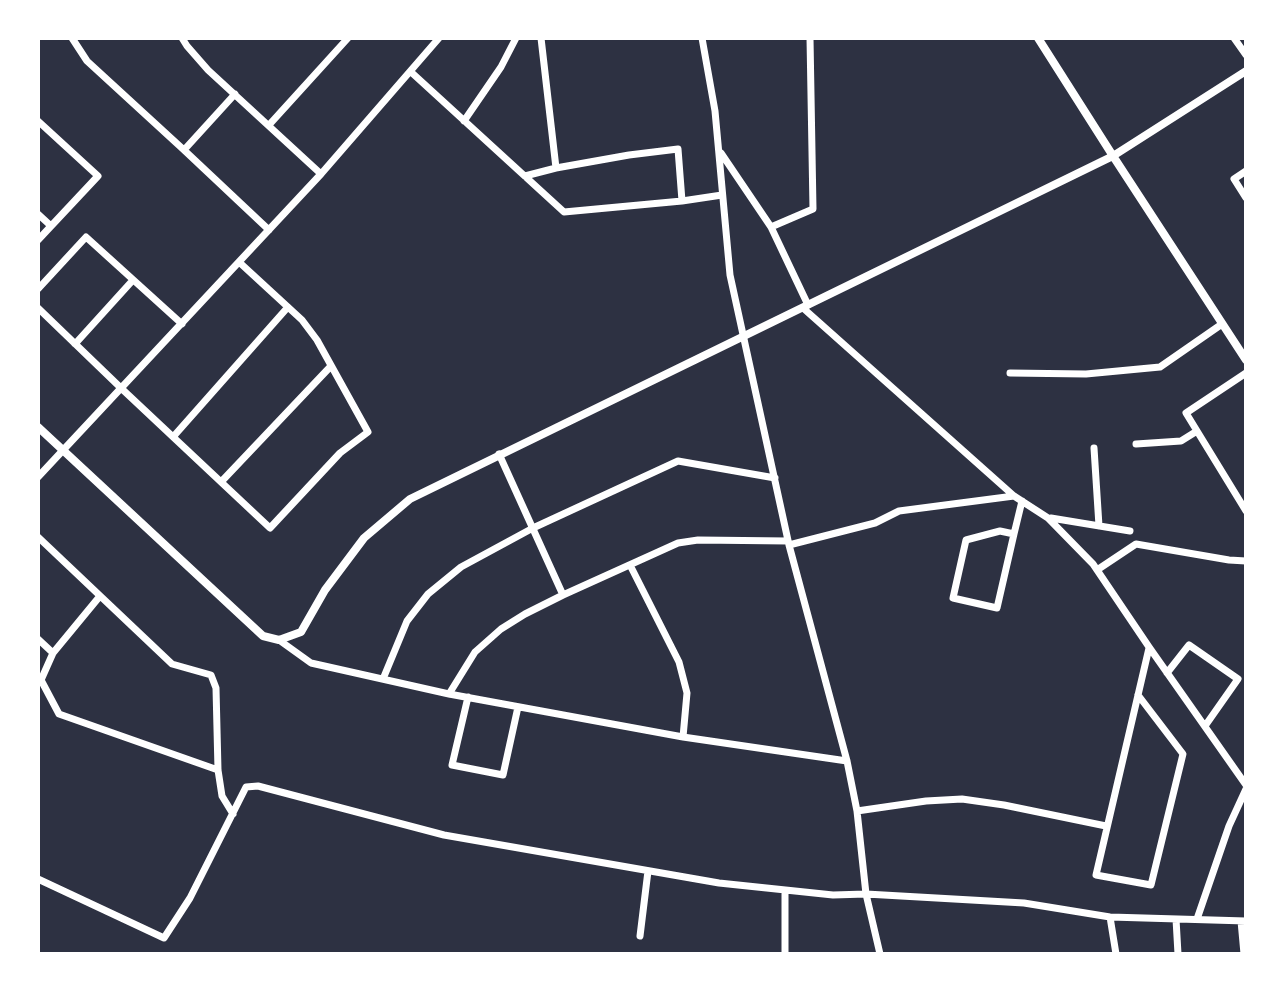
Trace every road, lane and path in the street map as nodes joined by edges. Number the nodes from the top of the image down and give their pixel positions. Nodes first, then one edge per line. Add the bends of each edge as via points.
1 (72, 38) edge
2 (182, 38) edge
3 (348, 38) edge
4 (439, 38) edge
5 (516, 38) edge
6 (541, 38) edge
7 (702, 38) edge
8 (810, 38) edge
9 (1038, 38) edge
10 (1234, 38) edge
11 (1246, 55) edge
12 (1246, 71) edge
13 (411, 72) junction
14 (235, 94) junction
15 (38, 121) edge
16 (464, 121) junction
17 (269, 125) junction
18 (718, 149) junction
19 (184, 150) junction
20 (1113, 156) junction
21 (556, 168) junction
22 (1246, 171) edge
23 (321, 174) junction
24 (525, 176) junction
25 (722, 195) junction
26 (1246, 198) edge
27 (682, 201) junction
28 (38, 214) edge
29 (51, 226) junction
30 (771, 227) junction
31 (269, 230) junction
32 (38, 240) edge
33 (239, 262) junction
34 (133, 280) junction
35 (38, 289) edge
36 (806, 306) junction
37 (288, 307) junction
38 (38, 308) edge
39 (182, 324) junction
40 (1222, 324) junction
41 (745, 336) junction
42 (75, 344) junction
43 (1246, 360) edge
44 (331, 366) junction
45 (1010, 373) dead end
46 (1246, 373) edge
47 (122, 389) junction
48 (38, 427) edge
49 (1197, 431) junction
50 (173, 437) junction
51 (1136, 444) dead end
52 (1094, 448) dead end
53 (63, 451) junction
54 (499, 454) junction
55 (38, 477) edge
56 (775, 478) junction
57 (221, 482) junction
58 (1018, 498) junction
59 (1246, 511) edge
60 (1048, 518) junction
61 (1099, 526) junction
62 (533, 528) junction
63 (1130, 531) dead end
64 (1014, 534) junction
65 (38, 537) edge
66 (789, 543) junction
67 (1246, 561) edge
68 (630, 565) junction
69 (1097, 570) junction
70 (563, 595) junction
71 (100, 596) junction
72 (38, 639) edge
73 (279, 640) junction
74 (1149, 647) junction
75 (53, 653) junction
76 (1167, 673) junction
77 (383, 679) junction
78 (39, 680) edge
79 (449, 694) junction
80 (1138, 695) junction
81 (468, 697) junction
82 (518, 707) junction
83 (1205, 726) junction
84 (683, 737) junction
85 (847, 761) junction
86 (218, 770) junction
87 (1246, 787) edge
88 (857, 811) junction
89 (233, 814) junction
90 (1106, 826) junction
91 (648, 871) junction
92 (38, 879) edge
93 (785, 890) junction
94 (866, 894) junction
95 (1110, 917) junction
96 (1176, 919) junction
97 (1197, 919) junction
98 (1244, 921) edge
99 (640, 936) dead end
100 (785, 954) edge
101 (880, 954) edge
102 (1116, 954) edge
103 (1178, 954) edge
104 (1244, 954) edge

1 - 19 street via 87,61
2 - 14 street
3 - 17 street
4 - 13 street
5 - 16 street
6 - 21 street
7 - 18 street
8 - 30 street via 813,209
9 - 20 street
10 - 11 street
12 - 20 street
13 - 16 street
13 - 23 street
14 - 17 street
14 - 19 street
15 - 29 street via 98,176
16 - 24 street
17 - 23 street
18 - 25 street
18 - 30 street
19 - 31 street
20 - 36 street
20 - 40 street
21 - 24 street
21 - 27 street via 678,149
22 - 26 street via 1234,179
23 - 31 street
24 - 27 street via 564,212
25 - 27 street
25 - 41 street via 730,275
28 - 29 street
29 - 32 street
30 - 36 street
31 - 33 street
33 - 37 street
33 - 39 street
34 - 35 street via 86,237
34 - 39 street
34 - 42 street
36 - 41 street
36 - 58 street
37 - 44 street
37 - 50 street
38 - 42 street
39 - 47 street
40 - 43 street
40 - 45 street via 1160,367 1086,374
41 - 54 street
41 - 56 street
42 - 47 street
44 - 57 street
44 - 57 street via 368,432 340,453 270,528
46 - 49 street via 1186,413
47 - 50 street
47 - 53 street
48 - 53 street
49 - 51 street via 1181,441
49 - 59 street
50 - 57 street
52 - 61 street
53 - 55 street
53 - 73 street via 263,636
54 - 62 street
54 - 73 street via 410,499 364,538 301,632
56 - 62 street via 678,461
56 - 66 street
58 - 60 street
58 - 64 street
58 - 66 street via 899,511 875,523
60 - 61 street
60 - 69 street
61 - 63 street
62 - 70 street
62 - 77 street via 461,567 428,594 407,621
64 - 64 street via 997,608 953,598 966,540 1000,531
65 - 71 street
66 - 68 street via 698,540 678,543
66 - 85 street
67 - 69 street via 1136,544
68 - 70 street
68 - 84 street via 679,662 687,693
69 - 74 street
70 - 79 street via 501,629 475,652
71 - 75 street
71 - 86 street via 172,664 211,675 216,688
72 - 75 street
73 - 77 street via 311,663
74 - 76 street
74 - 80 street
75 - 78 street
76 - 83 street
76 - 83 street via 1189,645 1238,679
77 - 79 street
78 - 86 street via 59,714
79 - 81 street
80 - 90 street
80 - 90 street via 1183,754 1151,885 1096,875
81 - 82 street
81 - 82 street via 452,765 503,775
82 - 84 street
83 - 87 street
84 - 85 street
85 - 88 street
86 - 89 street via 222,796
87 - 97 street
88 - 90 street via 962,799
88 - 94 street
89 - 91 street via 246,787 258,786 444,835
89 - 92 street via 164,938
91 - 93 street
91 - 99 street
93 - 94 street
93 - 100 street
94 - 95 street via 1024,903
94 - 101 street
95 - 96 street
95 - 102 street
96 - 97 street
96 - 103 street
97 - 98 street
98 - 104 street

